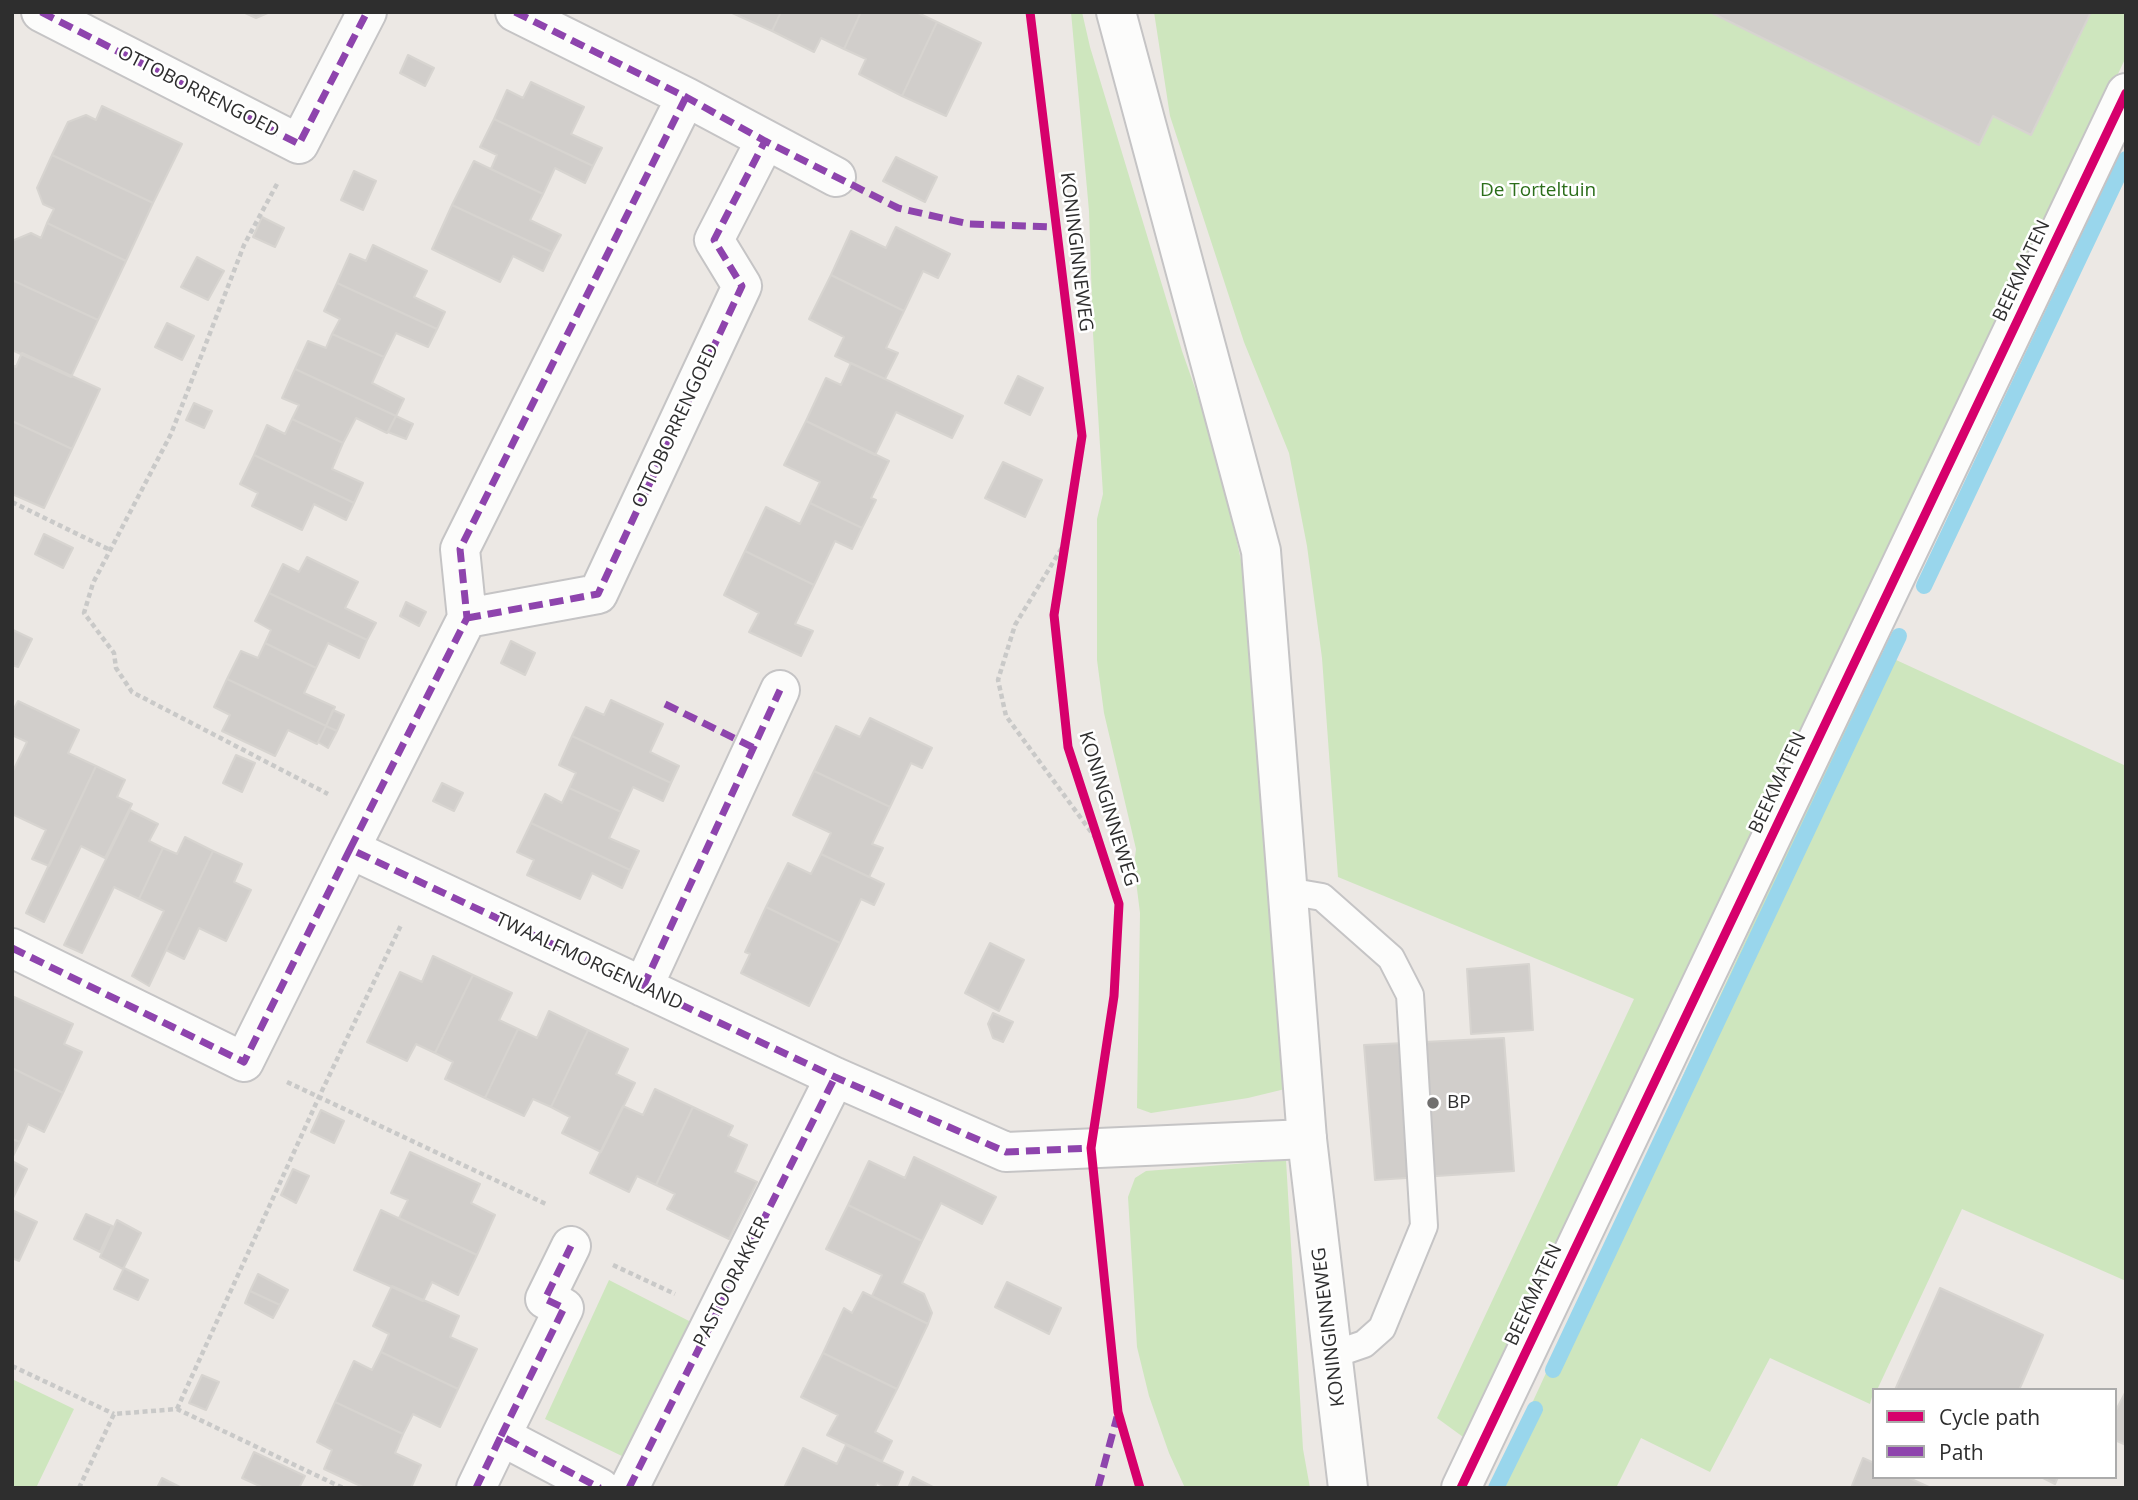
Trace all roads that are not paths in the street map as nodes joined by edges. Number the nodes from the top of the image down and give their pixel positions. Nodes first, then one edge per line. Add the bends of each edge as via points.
1 (41, 12) edge
2 (367, 12) edge
3 (515, 12) edge
4 (1116, 12) edge
5 (2126, 93) edge
6 (686, 97) junction
7 (765, 141) junction
8 (836, 177) dead end
9 (467, 618) junction
10 (780, 690) dead end
11 (350, 849) junction
12 (1287, 891) junction
13 (12, 948) edge
14 (643, 987) junction
15 (835, 1077) junction
16 (1307, 1139) junction
17 (571, 1245) road end
18 (1332, 1355) junction
19 (501, 1436) junction
20 (476, 1488) edge
21 (600, 1488) edge
22 (629, 1488) edge
23 (1348, 1488) edge
24 (1461, 1488) edge

1 - 2 street, OTTOBORRENGOED via 299,144
3 - 6 street
4 - 12 street, KONINGINNEWEG via 1261,551
5 - 24 street, BEEKMATEN
6 - 7 street
6 - 9 street via 460,549
7 - 8 street
7 - 9 street, OTTOBORRENGOED via 715,240 742,286 598,594
9 - 11 street
10 - 14 street
11 - 13 street via 244,1062
11 - 14 street, TWAALFMORGENLAND
12 - 16 street, KONINGINNEWEG
12 - 18 lane via 1322,897 1391,958 1410,995 1424,1226 1382,1328 1364,1344
14 - 15 street, TWAALFMORGENLAND
15 - 16 street, TWAALFMORGENLAND via 1006,1152
15 - 22 street, PASTOORAKKER
16 - 18 street, KONINGINNEWEG
17 - 19 street via 545,1299 564,1308
18 - 23 street, KONINGINNEWEG
19 - 20 street
19 - 21 street

